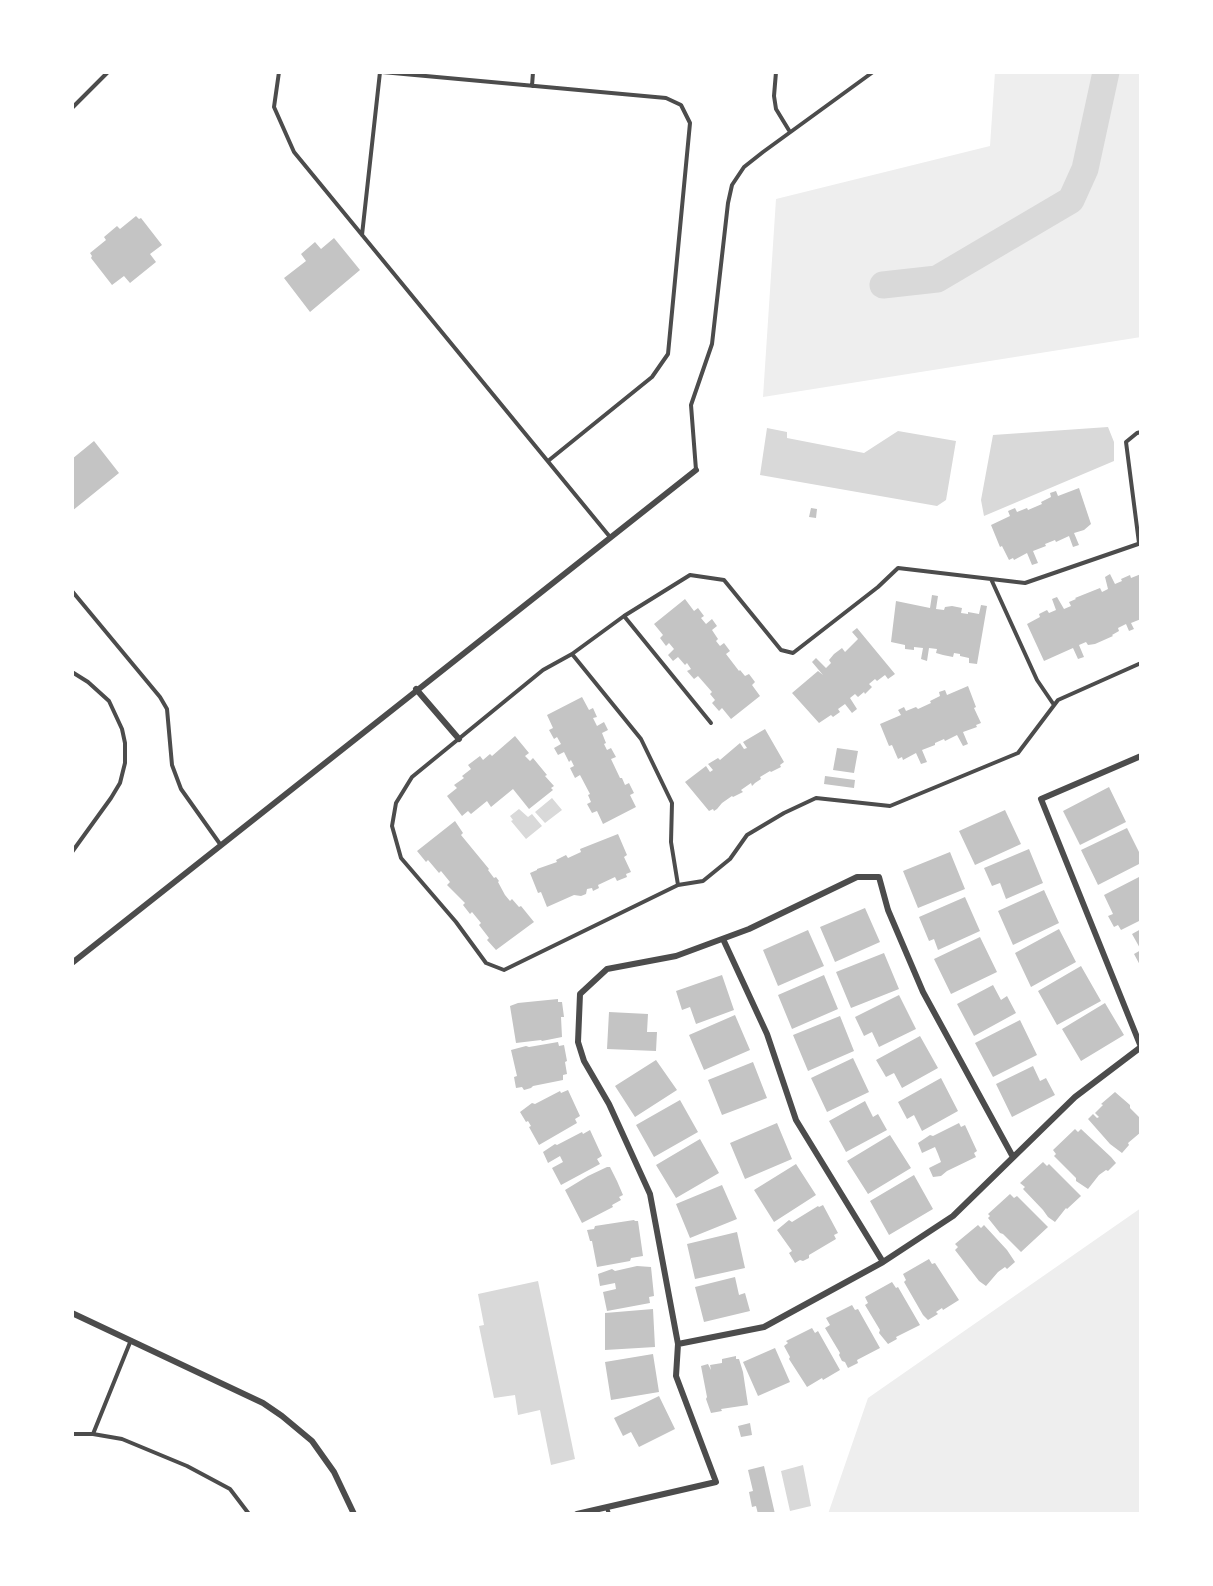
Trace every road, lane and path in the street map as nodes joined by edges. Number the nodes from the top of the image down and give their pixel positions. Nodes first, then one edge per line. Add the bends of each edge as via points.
1 (108, 72) edge
2 (279, 72) edge
3 (381, 72) edge
4 (533, 72) edge
5 (776, 72) edge
6 (873, 72) edge
7 (532, 86) junction
8 (72, 108) edge
9 (790, 132) junction
10 (362, 236) junction
11 (1141, 432) edge
12 (548, 461) junction
13 (696, 470) joint
14 (610, 537) junction
15 (1140, 543) edge
16 (991, 579) junction
17 (72, 591) edge
18 (624, 616) junction
19 (572, 654) junction
20 (1141, 663) edge
21 (72, 672) edge
22 (416, 689) junction
23 (1054, 705) junction
24 (711, 723) dead end
25 (459, 739) junction
26 (1141, 756) edge
27 (220, 844) junction
28 (72, 852) edge
29 (678, 885) junction
30 (723, 939) junction
31 (72, 963) edge
32 (1141, 1047) edge
33 (1013, 1157) junction
34 (883, 1262) junction
35 (72, 1313) edge
36 (132, 1340) junction
37 (678, 1344) junction
38 (72, 1434) edge
39 (93, 1434) junction
40 (608, 1511) edge
41 (249, 1514) edge
42 (354, 1514) edge
43 (577, 1514) edge

1 - 8 lane
2 - 10 lane via 274,107 294,153
3 - 7 lane
3 - 10 lane
4 - 7 lane
5 - 9 lane via 776,109
6 - 9 lane
7 - 12 lane via 666,98 681,105 690,123 668,354 652,377
9 - 13 lane via 744,167 732,185 712,344 691,405
10 - 12 lane
11 - 15 lane via 1126,442
12 - 14 lane
13 - 14 street
14 - 22 street
15 - 16 lane via 1025,582
16 - 18 lane via 898,568 793,653 781,650 724,580 690,575
16 - 23 lane via 1037,680
17 - 27 lane via 160,697 170,726 172,765 181,789
18 - 19 lane
18 - 24 lane
19 - 25 lane via 543,670
19 - 29 lane via 641,739 672,803 671,842
20 - 23 lane
21 - 28 lane via 109,701 122,729 125,763 120,783
22 - 25 street
22 - 27 street
23 - 29 lane via 1018,753 890,806 816,798 747,834 730,859 703,881
25 - 29 lane via 412,777 396,803 392,826 400,858 486,963 504,970
26 - 32 street via 1041,800
27 - 31 street
30 - 33 street via 857,877 879,877 888,910 923,992
30 - 34 street via 767,1034 796,1120
30 - 37 street via 676,956 607,969 580,994 578,1042 650,1194
32 - 33 street via 1075,1096
33 - 34 street via 953,1216
34 - 37 street via 764,1327
35 - 36 street
36 - 39 lane
36 - 42 street via 263,1403 282,1416 312,1441 334,1472
37 - 40 street via 676,1376 716,1482
38 - 39 lane
39 - 41 lane via 122,1439 187,1466 230,1489
40 - 43 street

